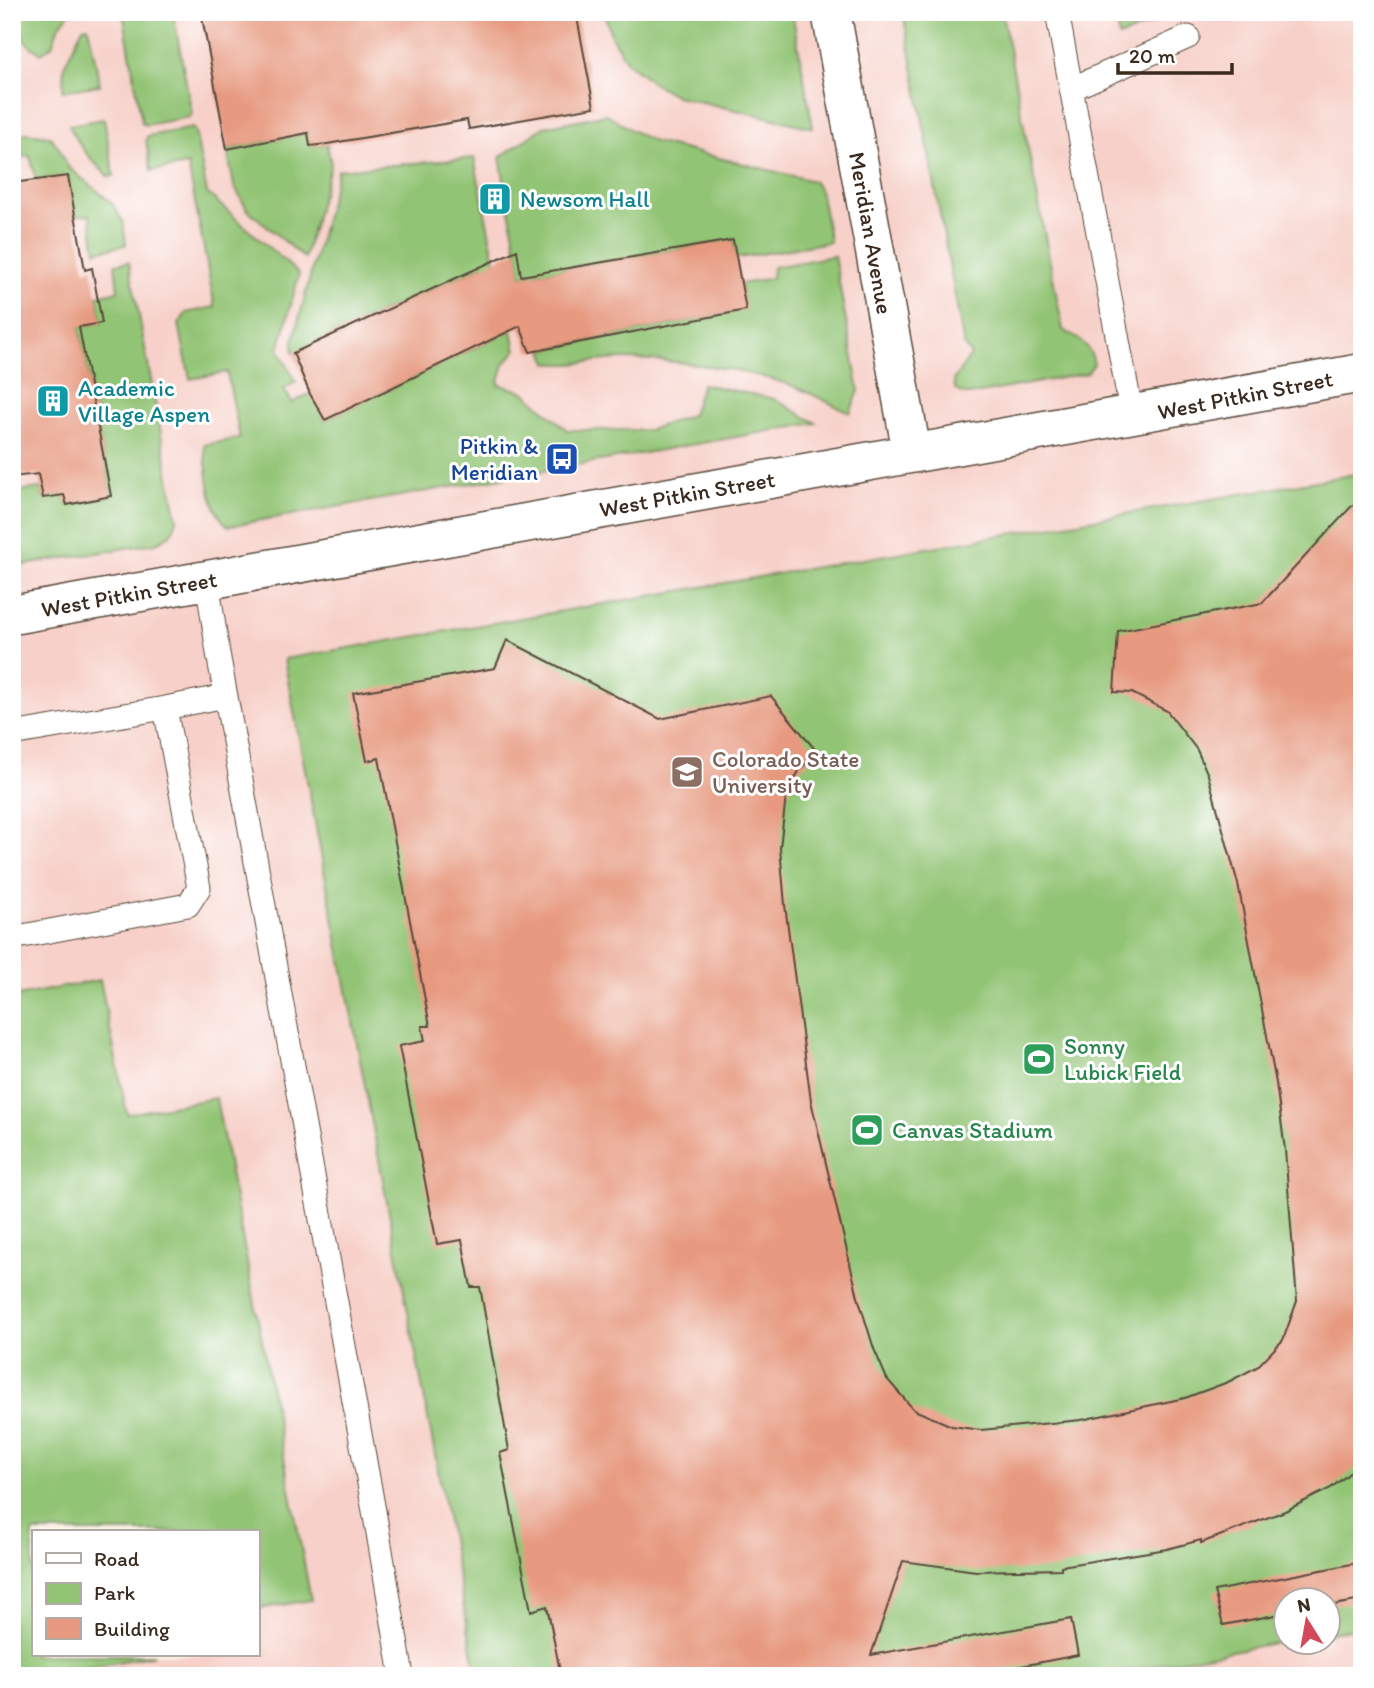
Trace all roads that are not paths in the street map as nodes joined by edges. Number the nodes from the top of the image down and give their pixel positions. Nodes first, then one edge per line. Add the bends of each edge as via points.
1 (831, 12) edge
2 (1057, 12) edge
3 (1188, 37) dead end
4 (1071, 89) junction
5 (1362, 373) edge
6 (1132, 416) junction
7 (912, 453) junction
8 (207, 580) junction
9 (12, 615) edge
10 (226, 696) junction
11 (165, 708) junction
12 (12, 734) edge
13 (12, 937) edge
14 (402, 1676) edge

1 - 7 street, Meridian Avenue
2 - 4 lane
3 - 4 lane
4 - 6 lane
5 - 6 street, West Pitkin Street
6 - 7 street, West Pitkin Street
7 - 8 street, West Pitkin Street
8 - 9 street, West Pitkin Street
8 - 10 lane
10 - 11 lane
10 - 14 lane
11 - 12 lane
11 - 13 lane via 199,888 188,905

